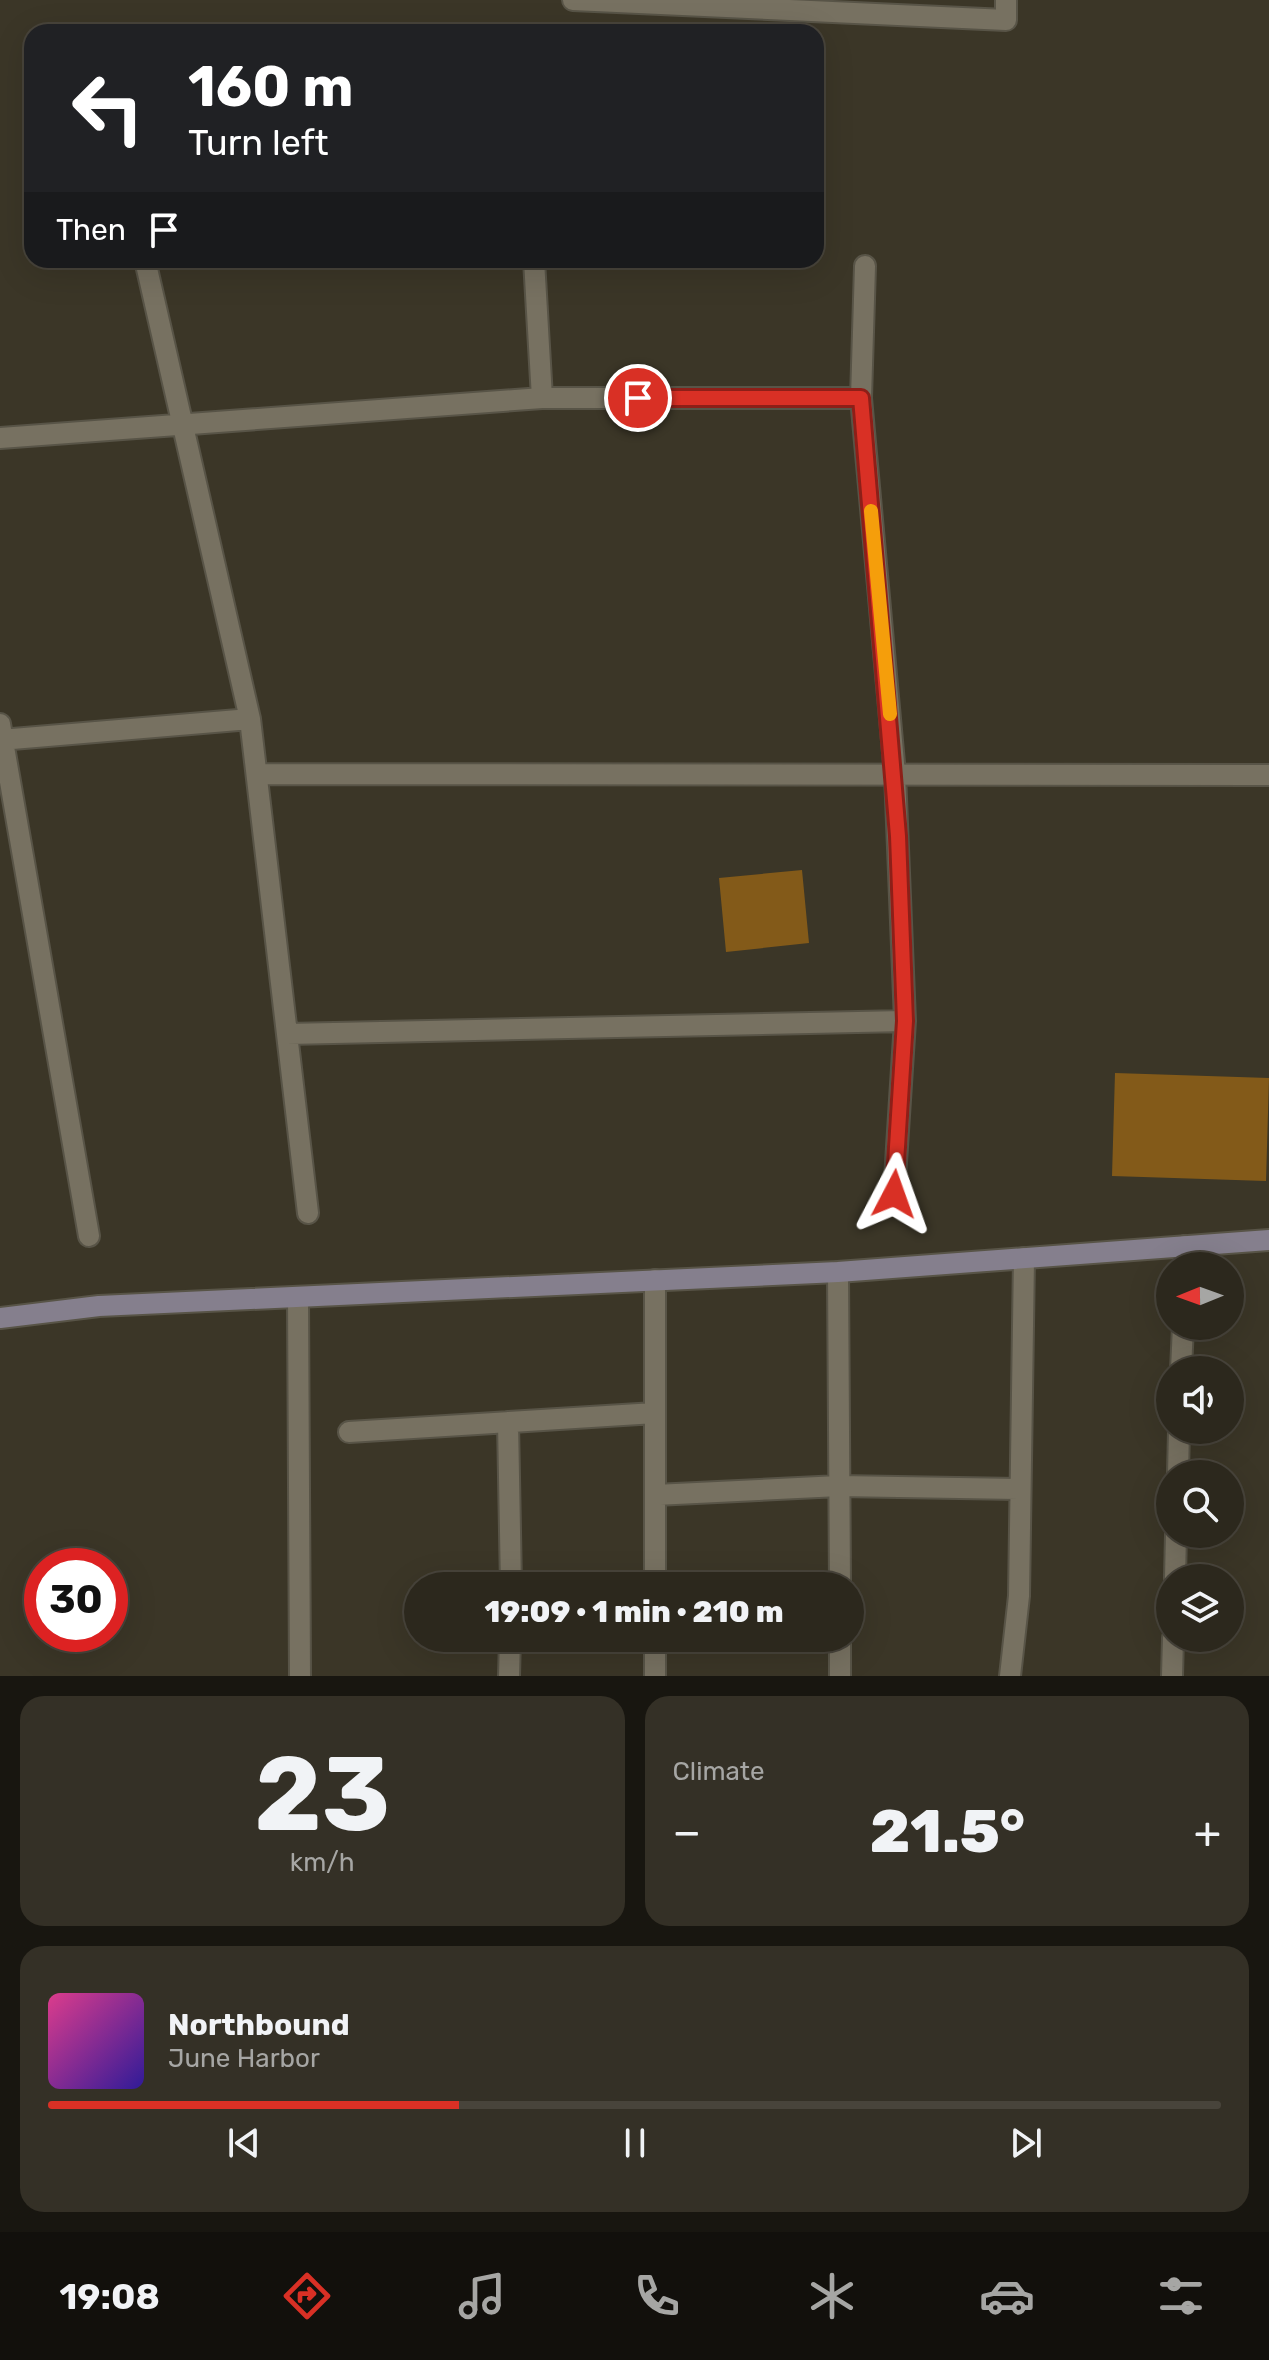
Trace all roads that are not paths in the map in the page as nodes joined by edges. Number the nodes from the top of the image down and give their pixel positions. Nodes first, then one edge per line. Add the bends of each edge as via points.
1 (573, 0) edge
2 (598, 0) edge
3 (1006, 0) edge
4 (865, 266) dead end
5 (147, 268) edge
6 (534, 268) edge
7 (542, 398) junction
8 (861, 398) junction
9 (182, 425) junction
10 (0, 438) edge
11 (250, 719) junction
12 (1, 735) edge
13 (257, 774) junction
14 (895, 774) junction
15 (1269, 775) edge
16 (905, 1021) junction
17 (287, 1034) junction
18 (894, 1194) dead end
19 (308, 1213) dead end
20 (89, 1236) dead end
21 (1269, 1240) edge
22 (1206, 1252) edge
23 (1156, 1256) edge
24 (1024, 1258) junction
25 (838, 1272) junction
26 (655, 1280) junction
27 (298, 1297) junction
28 (0, 1318) edge
29 (655, 1413) junction
30 (508, 1422) junction
31 (349, 1432) dead end
32 (839, 1486) junction
33 (1020, 1489) junction
34 (655, 1495) junction
35 (511, 1572) edge
36 (655, 1572) edge
37 (840, 1572) edge
38 (510, 1652) edge
39 (655, 1652) edge
40 (840, 1652) edge
41 (1173, 1652) edge
42 (300, 1676) edge
43 (509, 1676) edge
44 (655, 1676) edge
45 (840, 1676) edge
46 (1010, 1676) edge
47 (1172, 1676) edge

1 - 2 street
2 - 3 street via 1006,20
4 - 8 street
5 - 9 street
6 - 7 street
7 - 8 street
7 - 9 street
8 - 14 street
9 - 10 street
9 - 11 street
11 - 12 street
11 - 13 street
12 - 20 street
13 - 14 street
13 - 17 street
14 - 15 street
14 - 16 street
16 - 17 street
16 - 18 street
17 - 19 street
21 - 22 street
23 - 24 street
24 - 25 street
24 - 33 street
25 - 26 street
25 - 32 street
26 - 27 street
26 - 29 street
27 - 28 street via 99,1306
27 - 42 street
29 - 30 street
29 - 34 street
30 - 31 street
30 - 35 street
32 - 33 street
32 - 34 street
32 - 37 street
33 - 46 street via 1019,1596
34 - 36 street
38 - 43 street
39 - 44 street
40 - 45 street
41 - 47 street

